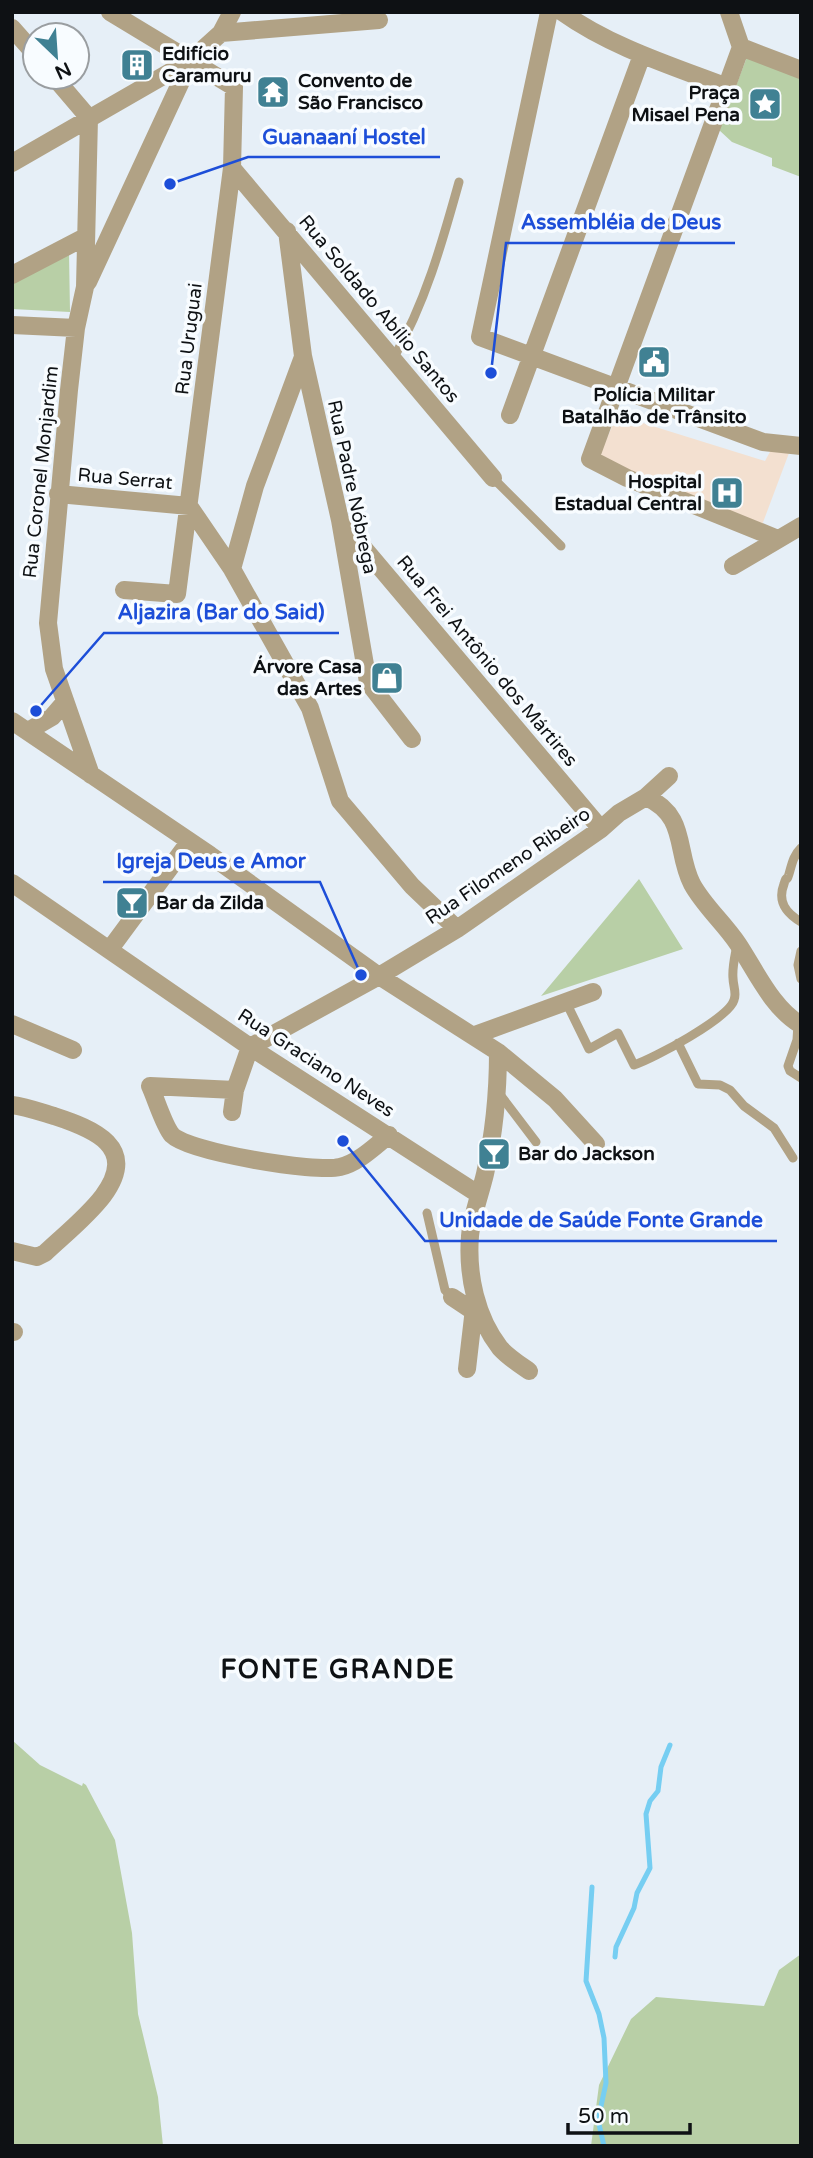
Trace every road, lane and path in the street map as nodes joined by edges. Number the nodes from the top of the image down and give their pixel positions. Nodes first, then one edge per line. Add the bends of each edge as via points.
1 (110, 12) edge
2 (232, 12) edge
3 (549, 12) edge
4 (562, 12) edge
5 (728, 13) edge
6 (379, 20) dead end
7 (221, 33) junction
8 (741, 47) junction
9 (642, 55) junction
10 (191, 60) junction
11 (801, 70) edge
12 (727, 87) junction
13 (66, 91) edge
14 (89, 118) junction
15 (12, 163) edge
16 (232, 169) junction
17 (459, 182) dead end
18 (286, 231) junction
19 (86, 237) junction
20 (12, 275) edge
21 (85, 287) junction
22 (12, 325) edge
23 (76, 328) junction
24 (303, 356) junction
25 (531, 356) junction
26 (393, 359) junction
27 (616, 388) junction
28 (510, 415) dead end
29 (801, 446) edge
30 (493, 478) joint
31 (58, 494) junction
32 (189, 506) junction
33 (340, 520) junction
34 (801, 526) edge
35 (778, 539) junction
36 (561, 546) dead end
37 (733, 566) dead end
38 (232, 569) junction
39 (124, 590) dead end
40 (65, 702) junction
41 (20, 726) edge
42 (412, 738) dead end
43 (91, 775) junction
44 (669, 776) dead end
45 (653, 800) junction
46 (601, 829) junction
47 (190, 842) junction
48 (801, 848) edge
49 (12, 883) edge
50 (801, 922) edge
51 (457, 929) junction
52 (737, 944) junction
53 (110, 949) junction
54 (801, 951) edge
55 (379, 976) junction
56 (801, 979) edge
57 (593, 992) dead end
58 (566, 1002) junction
59 (12, 1024) edge
60 (799, 1024) edge
61 (475, 1035) junction
62 (678, 1043) junction
63 (250, 1047) junction
64 (73, 1050) dead end
65 (498, 1052) junction
66 (801, 1078) edge
67 (234, 1090) junction
68 (498, 1092) junction
69 (12, 1105) edge
70 (232, 1112) dead end
71 (389, 1135) junction
72 (536, 1142) dead end
73 (596, 1144) dead end
74 (793, 1158) dead end
75 (478, 1194) junction
76 (427, 1213) dead end
77 (12, 1251) edge
78 (452, 1297) joint
79 (474, 1306) junction
80 (467, 1369) dead end
81 (529, 1371) dead end

1 - 10 street
2 - 7 street
3 - 25 street via 480,337
4 - 9 street
5 - 8 street
6 - 7 street
7 - 10 street
8 - 11 street
8 - 12 street
9 - 12 street
9 - 25 street
10 - 14 street
10 - 16 street, Rua Uruguai via 234,87
10 - 21 street, Rua Coronel Monjardim
12 - 27 street
13 - 14 street
14 - 15 street
14 - 19 street, Rua Coronel Monjardim
16 - 18 street, Rua Soldado Abílio Santos
16 - 32 street, Rua Uruguai
17 - 26 lane via 437,261
18 - 24 street, Rua Padre Nóbrega
18 - 26 street, Rua Soldado Abílio Santos
19 - 20 street
19 - 21 street, Rua Coronel Monjardim
21 - 23 street, Rua Coronel Monjardim
22 - 23 street
23 - 31 street, Rua Coronel Monjardim
24 - 33 street, Rua Padre Nóbrega
24 - 38 street
25 - 27 street
25 - 28 street
26 - 30 street, Rua Soldado Abílio Santos
27 - 29 street via 763,442
27 - 35 street via 590,459
30 - 36 lane
31 - 32 street, Rua Serrat
31 - 40 street, Rua Coronel Monjardim via 48,623 54,669
32 - 38 street
32 - 39 street, Rua Uruguai via 177,594
33 - 42 street, Rua Padre Nóbrega via 368,682
33 - 46 street, Rua Frei Antônio dos Mártires
34 - 35 street
35 - 37 street
38 - 51 street via 310,708 340,801 412,886
40 - 41 street via 52,717
40 - 43 street, Rua Coronel Monjardim
41 - 43 street
43 - 47 street
44 - 45 street, Rua Filomeno Ribeiro
45 - 46 street, Rua Filomeno Ribeiro via 620,813
45 - 52 street via 670,816 681,839 694,887
46 - 51 street, Rua Filomeno Ribeiro
47 - 53 street
47 - 55 street
48 - 50 lane via 784,883 782,901 785,910
49 - 53 street, Rua Graciano Neves
51 - 55 street, Rua Filomeno Ribeiro
52 - 60 street via 769,992
52 - 62 lane via 732,1005
53 - 63 street, Rua Graciano Neves
54 - 56 lane
55 - 61 street
55 - 63 street, Rua Filomeno Ribeiro
57 - 58 street
58 - 61 street
58 - 62 lane via 589,1049 618,1033 634,1065
59 - 64 street
60 - 66 lane via 788,1066
61 - 65 street
62 - 74 lane via 698,1084 730,1090 774,1128
63 - 67 street
63 - 71 street, Rua Graciano Neves
65 - 68 street
65 - 73 street via 555,1099
67 - 70 street
67 - 71 street via 150,1086 173,1136 196,1147 290,1166 340,1167 356,1161
68 - 72 lane
68 - 75 street
69 - 77 street via 98,1132 111,1145 115,1161 112,1180 102,1197 41,1256
71 - 75 street, Rua Graciano Neves
75 - 79 street via 470,1236
76 - 78 lane via 445,1290
78 - 79 street
79 - 80 street
79 - 81 street via 501,1349

